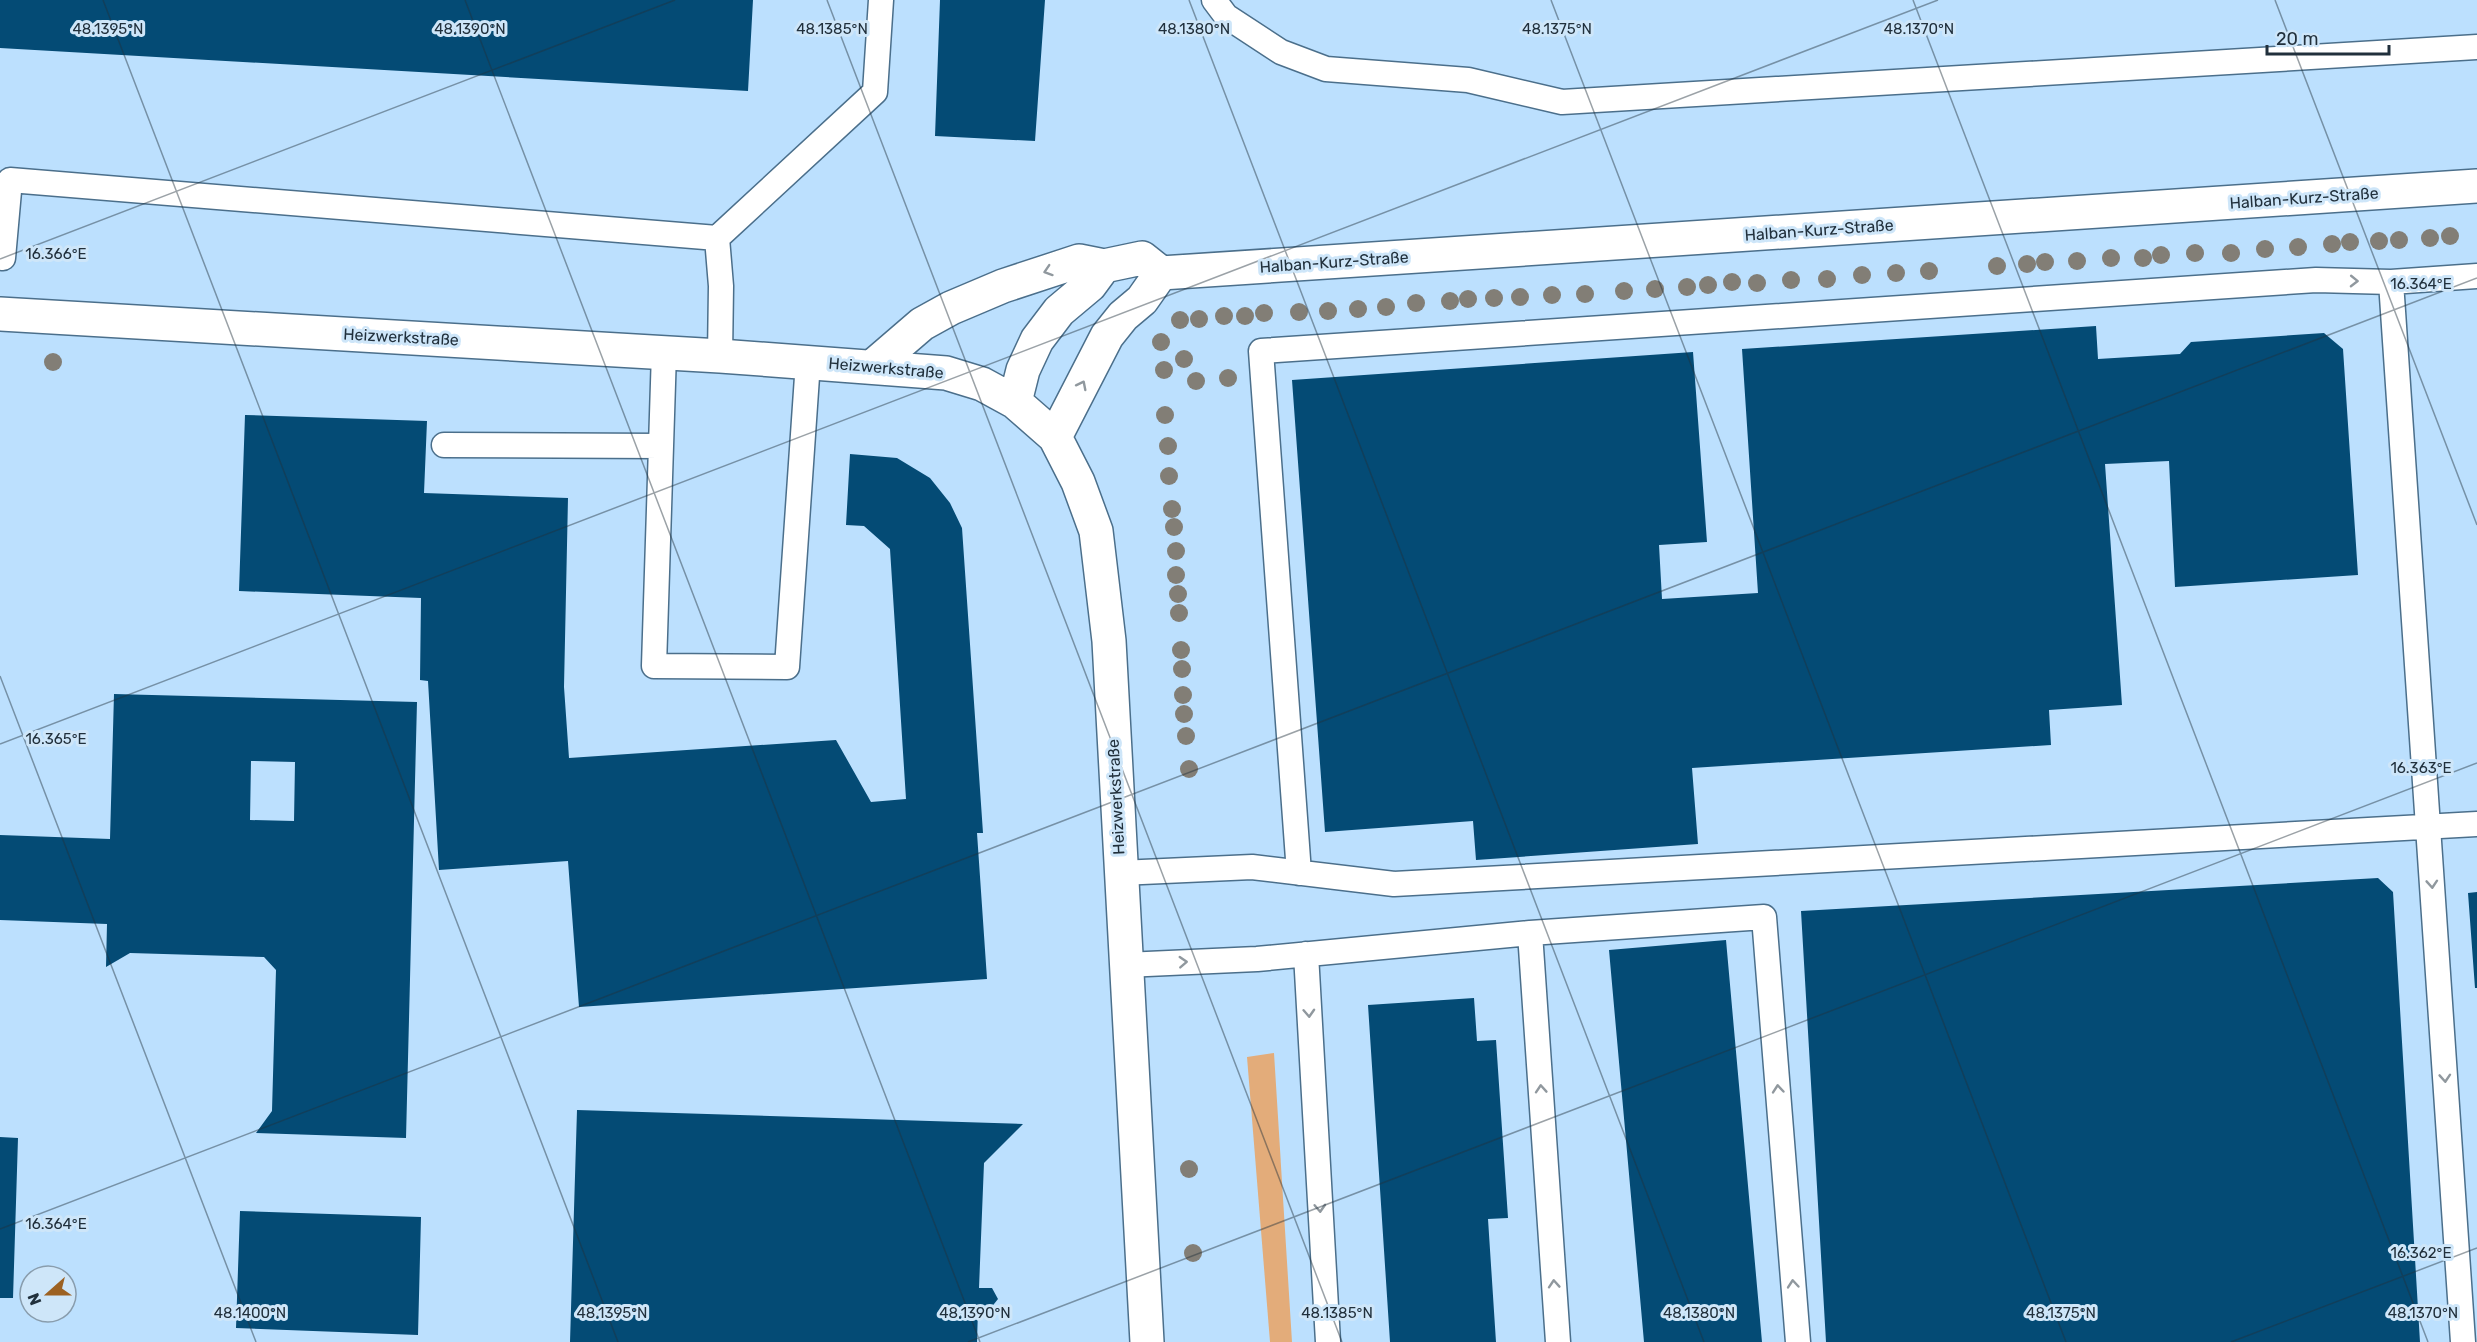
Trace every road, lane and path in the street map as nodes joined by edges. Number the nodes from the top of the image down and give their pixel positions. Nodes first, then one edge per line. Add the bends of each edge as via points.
1 (882, 0) edge
2 (1214, 0) edge
3 (2477, 47) edge
4 (2477, 186) edge
5 (717, 238) junction
6 (3, 258) dead end
7 (1104, 266) junction
8 (1161, 273) junction
9 (2477, 276) edge
10 (2391, 282) junction
11 (0, 314) edge
12 (664, 352) junction
13 (720, 356) junction
14 (808, 362) junction
15 (872, 367) junction
16 (1015, 402) junction
17 (1055, 437) junction
18 (444, 445) dead end
19 (662, 446) junction
20 (2477, 824) edge
21 (2429, 825) junction
22 (1120, 873) junction
23 (1299, 873) junction
24 (1530, 933) junction
25 (1306, 954) junction
26 (1125, 965) junction
27 (1147, 1342) edge
28 (1328, 1342) edge
29 (1558, 1342) edge
30 (1798, 1342) edge
31 (2463, 1342) edge

1 - 5 lane via 875,92
2 - 3 lane via 1226,16 1281,52 1326,69 1468,80 1562,102
4 - 8 street, Halban-Kurz-Straße
5 - 6 lane via 10,180
5 - 13 lane
7 - 8 street via 1142,258
7 -> 15 street via 1079,261 951,308 922,324
7 - 16 street via 1090,285 1059,311 1037,340 1023,370
17 -> 8 street via 1107,336 1142,300
9 - 10 lane
10 - 21 lane
23 -> 10 lane via 1261,351 2316,280
11 - 12 street, Heizwerkstraße
12 - 13 street, Heizwerkstraße
12 - 19 lane
13 - 14 street, Heizwerkstraße
14 - 15 street, Heizwerkstraße
14 - 19 lane via 787,667 654,666
15 - 16 street, Heizwerkstraße via 946,373 982,384
16 - 17 street, Heizwerkstraße
17 - 22 street, Heizwerkstraße via 1078,482 1096,531 1108,641
18 - 19 lane
20 - 21 lane
21 - 23 lane via 1394,884
21 -> 31 lane
22 - 23 lane via 1252,867
22 - 26 street, Heizwerkstraße
24 - 25 lane
29 -> 24 lane
30 -> 24 lane via 1764,917
26 -> 25 lane
25 -> 28 lane
26 - 27 street, Heizwerkstraße

